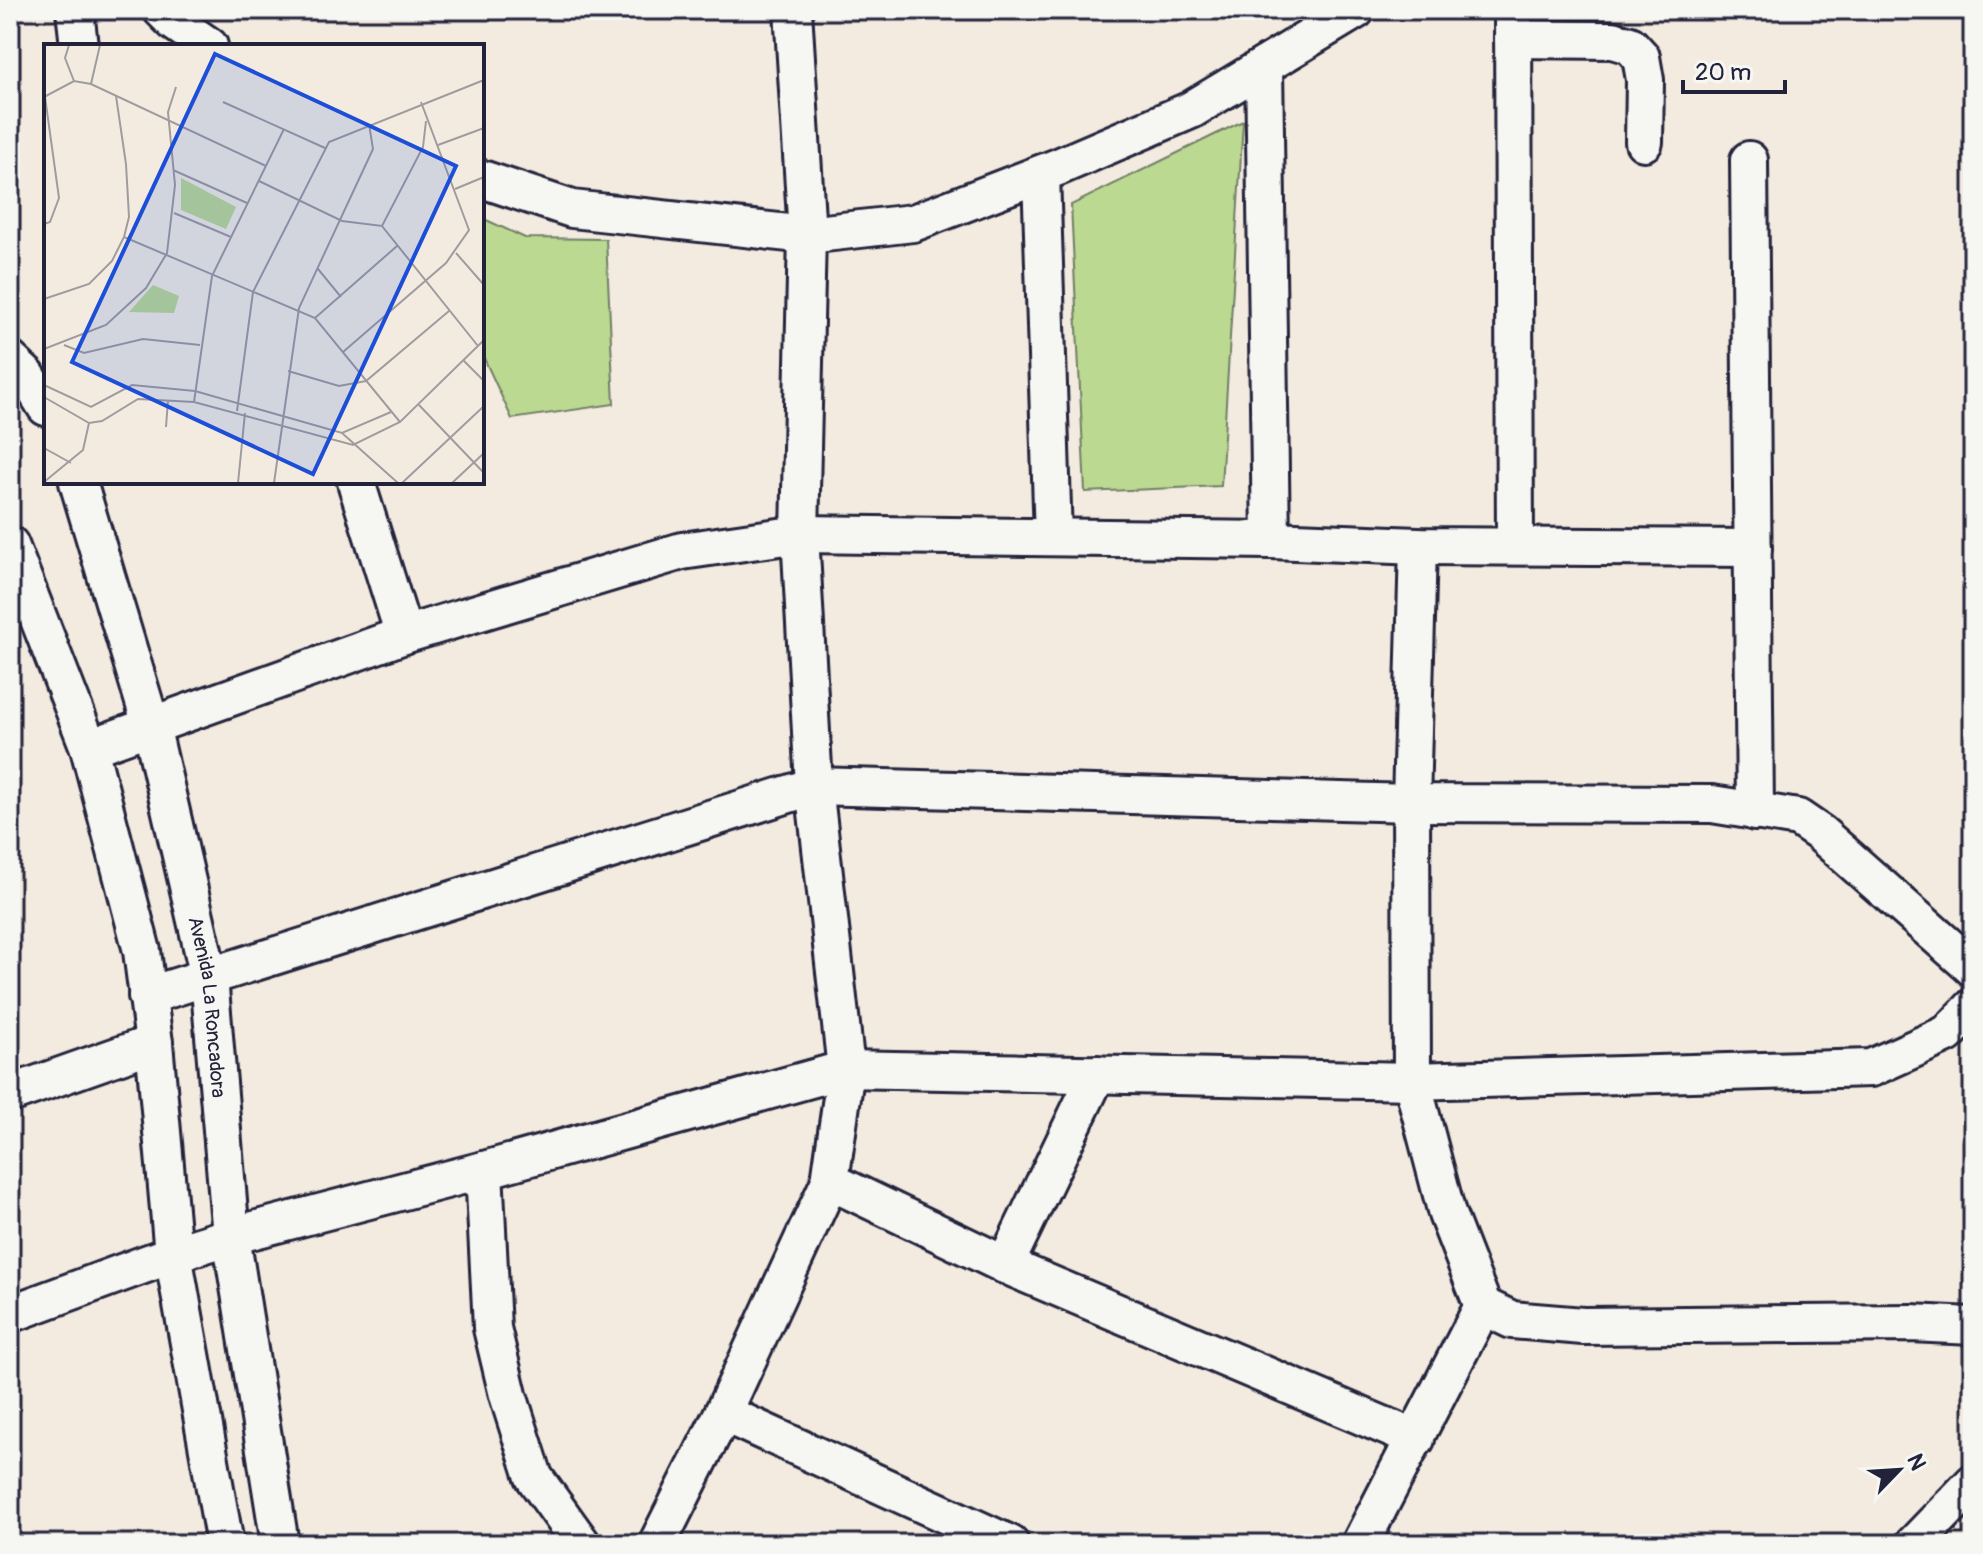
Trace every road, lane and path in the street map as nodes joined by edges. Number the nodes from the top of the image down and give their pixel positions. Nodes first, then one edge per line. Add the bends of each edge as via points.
1 (75, 10) edge
2 (162, 10) edge
3 (793, 10) edge
4 (1356, 10) edge
5 (1513, 25) edge
6 (79, 44) edge
7 (206, 44) edge
8 (1264, 66) junction
9 (1644, 142) dead end
10 (1749, 160) dead end
11 (1041, 174) junction
12 (484, 180) edge
13 (807, 235) junction
14 (10, 360) edge
15 (44, 404) edge
16 (79, 484) edge
17 (357, 484) edge
18 (800, 534) junction
19 (1053, 537) junction
20 (1271, 540) junction
21 (10, 545) edge
22 (1515, 545) junction
23 (1418, 546) junction
24 (1753, 548) junction
25 (22, 608) edge
26 (404, 635) junction
27 (151, 725) junction
28 (89, 748) junction
29 (814, 786) junction
30 (1411, 803) junction
31 (1755, 812) junction
32 (1973, 968) edge
33 (209, 977) junction
34 (147, 996) junction
35 (1973, 1007) edge
36 (154, 1043) junction
37 (846, 1069) junction
38 (1097, 1074) junction
39 (1412, 1081) junction
40 (10, 1094) edge
41 (484, 1170) junction
42 (830, 1181) junction
43 (231, 1236) junction
44 (173, 1254) junction
45 (1005, 1265) junction
46 (1483, 1306) junction
47 (10, 1314) edge
48 (1973, 1326) edge
49 (723, 1413) junction
50 (1416, 1439) junction
51 (1973, 1483) edge
52 (225, 1544) edge
53 (280, 1544) edge
54 (582, 1544) edge
55 (657, 1544) edge
56 (1010, 1544) edge
57 (1360, 1544) edge
58 (1914, 1544) edge

1 - 6 street
2 - 7 street
3 - 13 street
4 - 8 street
5 - 9 street via 1630,45 1641,57 1645,80
5 - 22 street
8 - 11 street via 1191,110
8 - 20 street
10 - 24 street
11 - 13 street via 913,223
11 - 19 street
12 - 13 street via 572,209
13 - 18 street
14 - 15 street
16 - 27 street, Avenida La Roncadora
17 - 26 street
18 - 19 street
18 - 26 street via 682,551
18 - 29 street
19 - 20 street
20 - 23 street
21 - 25 street
22 - 23 street
22 - 24 street
23 - 30 street
24 - 31 street
25 - 28 street
26 - 27 street
27 - 28 street
27 - 33 street, Avenida La Roncadora
28 - 34 street via 142,951
29 - 30 street
29 - 33 street
29 - 37 street
30 - 31 street via 1712,804
30 - 39 street
31 - 32 street via 1798,818 1820,833
33 - 34 street
33 - 43 street, Avenida La Roncadora
34 - 36 street
35 - 39 street via 1947,1034 1871,1068
36 - 40 street
36 - 44 street
37 - 38 street
37 - 41 street
37 - 42 street
38 - 39 street
38 - 45 street
39 - 46 street via 1447,1214
41 - 43 street
41 - 54 street via 492,1328 508,1395 534,1477
42 - 45 street
42 - 49 street
43 - 44 street
43 - 53 street, Avenida La Roncadora
44 - 47 street
44 - 52 street
45 - 50 street
46 - 48 street via 1512,1320 1583,1326
46 - 50 street
49 - 55 street
49 - 56 street
50 - 57 street
51 - 58 street

